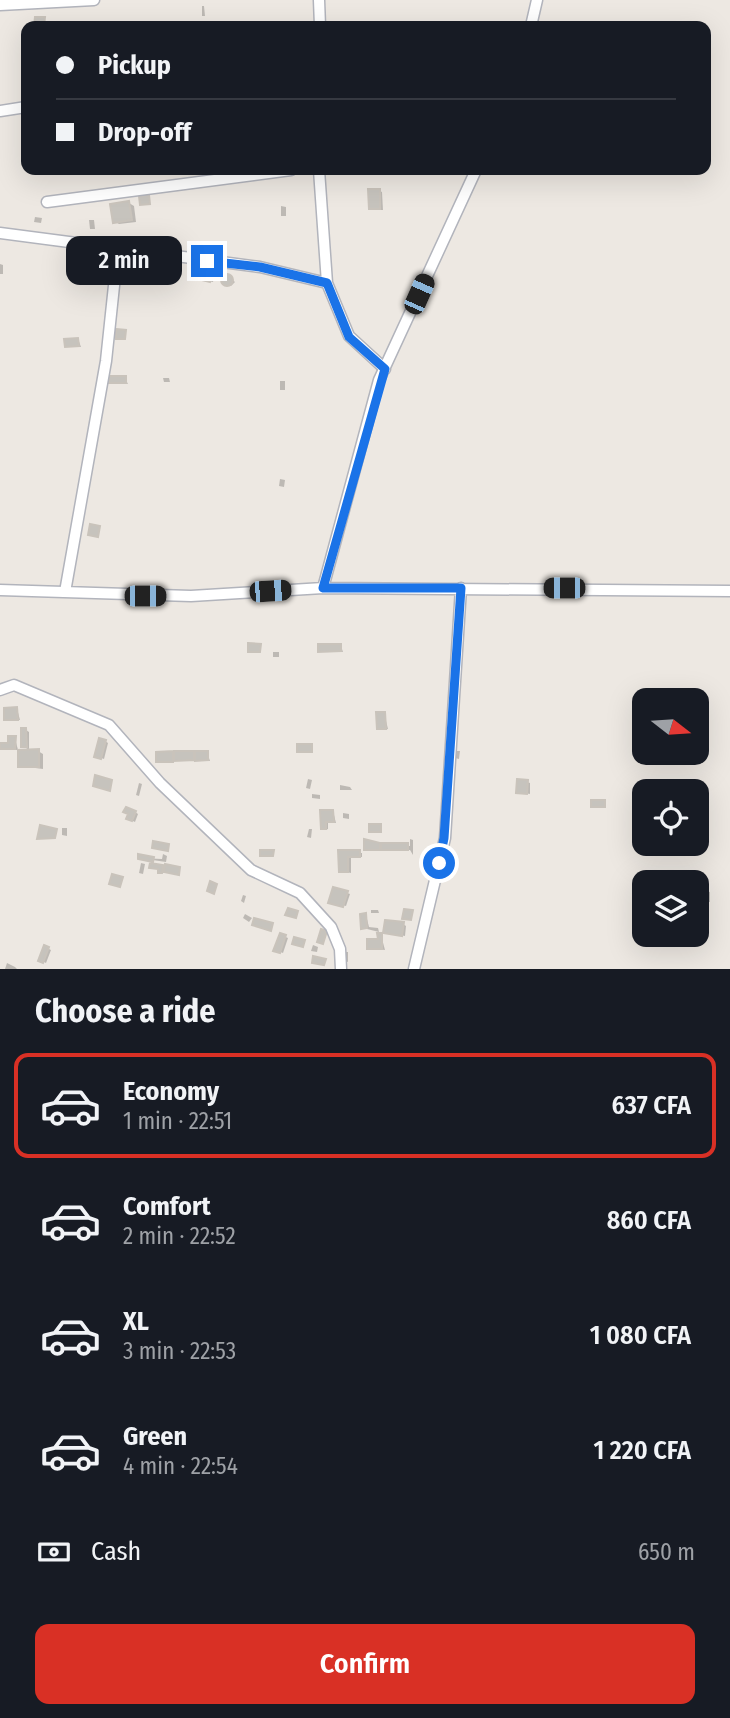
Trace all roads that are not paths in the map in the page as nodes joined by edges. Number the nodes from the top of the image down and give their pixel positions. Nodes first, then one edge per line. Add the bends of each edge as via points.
1 (94, 0) edge
2 (319, 0) edge
3 (537, 0) edge
4 (0, 5) edge
5 (320, 21) edge
6 (532, 21) edge
7 (21, 108) edge
8 (0, 111) edge
9 (253, 175) edge
10 (319, 175) edge
11 (474, 175) edge
12 (47, 202) dead end
13 (0, 233) edge
14 (118, 248) junction
15 (327, 283) junction
16 (385, 369) junction
17 (323, 588) junction
18 (461, 588) junction
19 (0, 590) edge
20 (730, 591) edge
21 (65, 592) junction
22 (0, 690) edge
23 (341, 969) edge
24 (414, 969) edge

1 - 4 street
2 - 5 street
3 - 6 street
7 - 8 street
9 - 12 street
10 - 15 street
11 - 16 street
13 - 14 street
14 - 15 street via 260,267
14 - 21 street via 106,361
15 - 16 street via 349,337
16 - 17 street
17 - 18 street
17 - 21 street via 191,596
18 - 20 street
18 - 24 street via 444,838
19 - 21 street
22 - 23 street via 14,685 109,725 160,783 251,870 300,893 331,927 340,949

